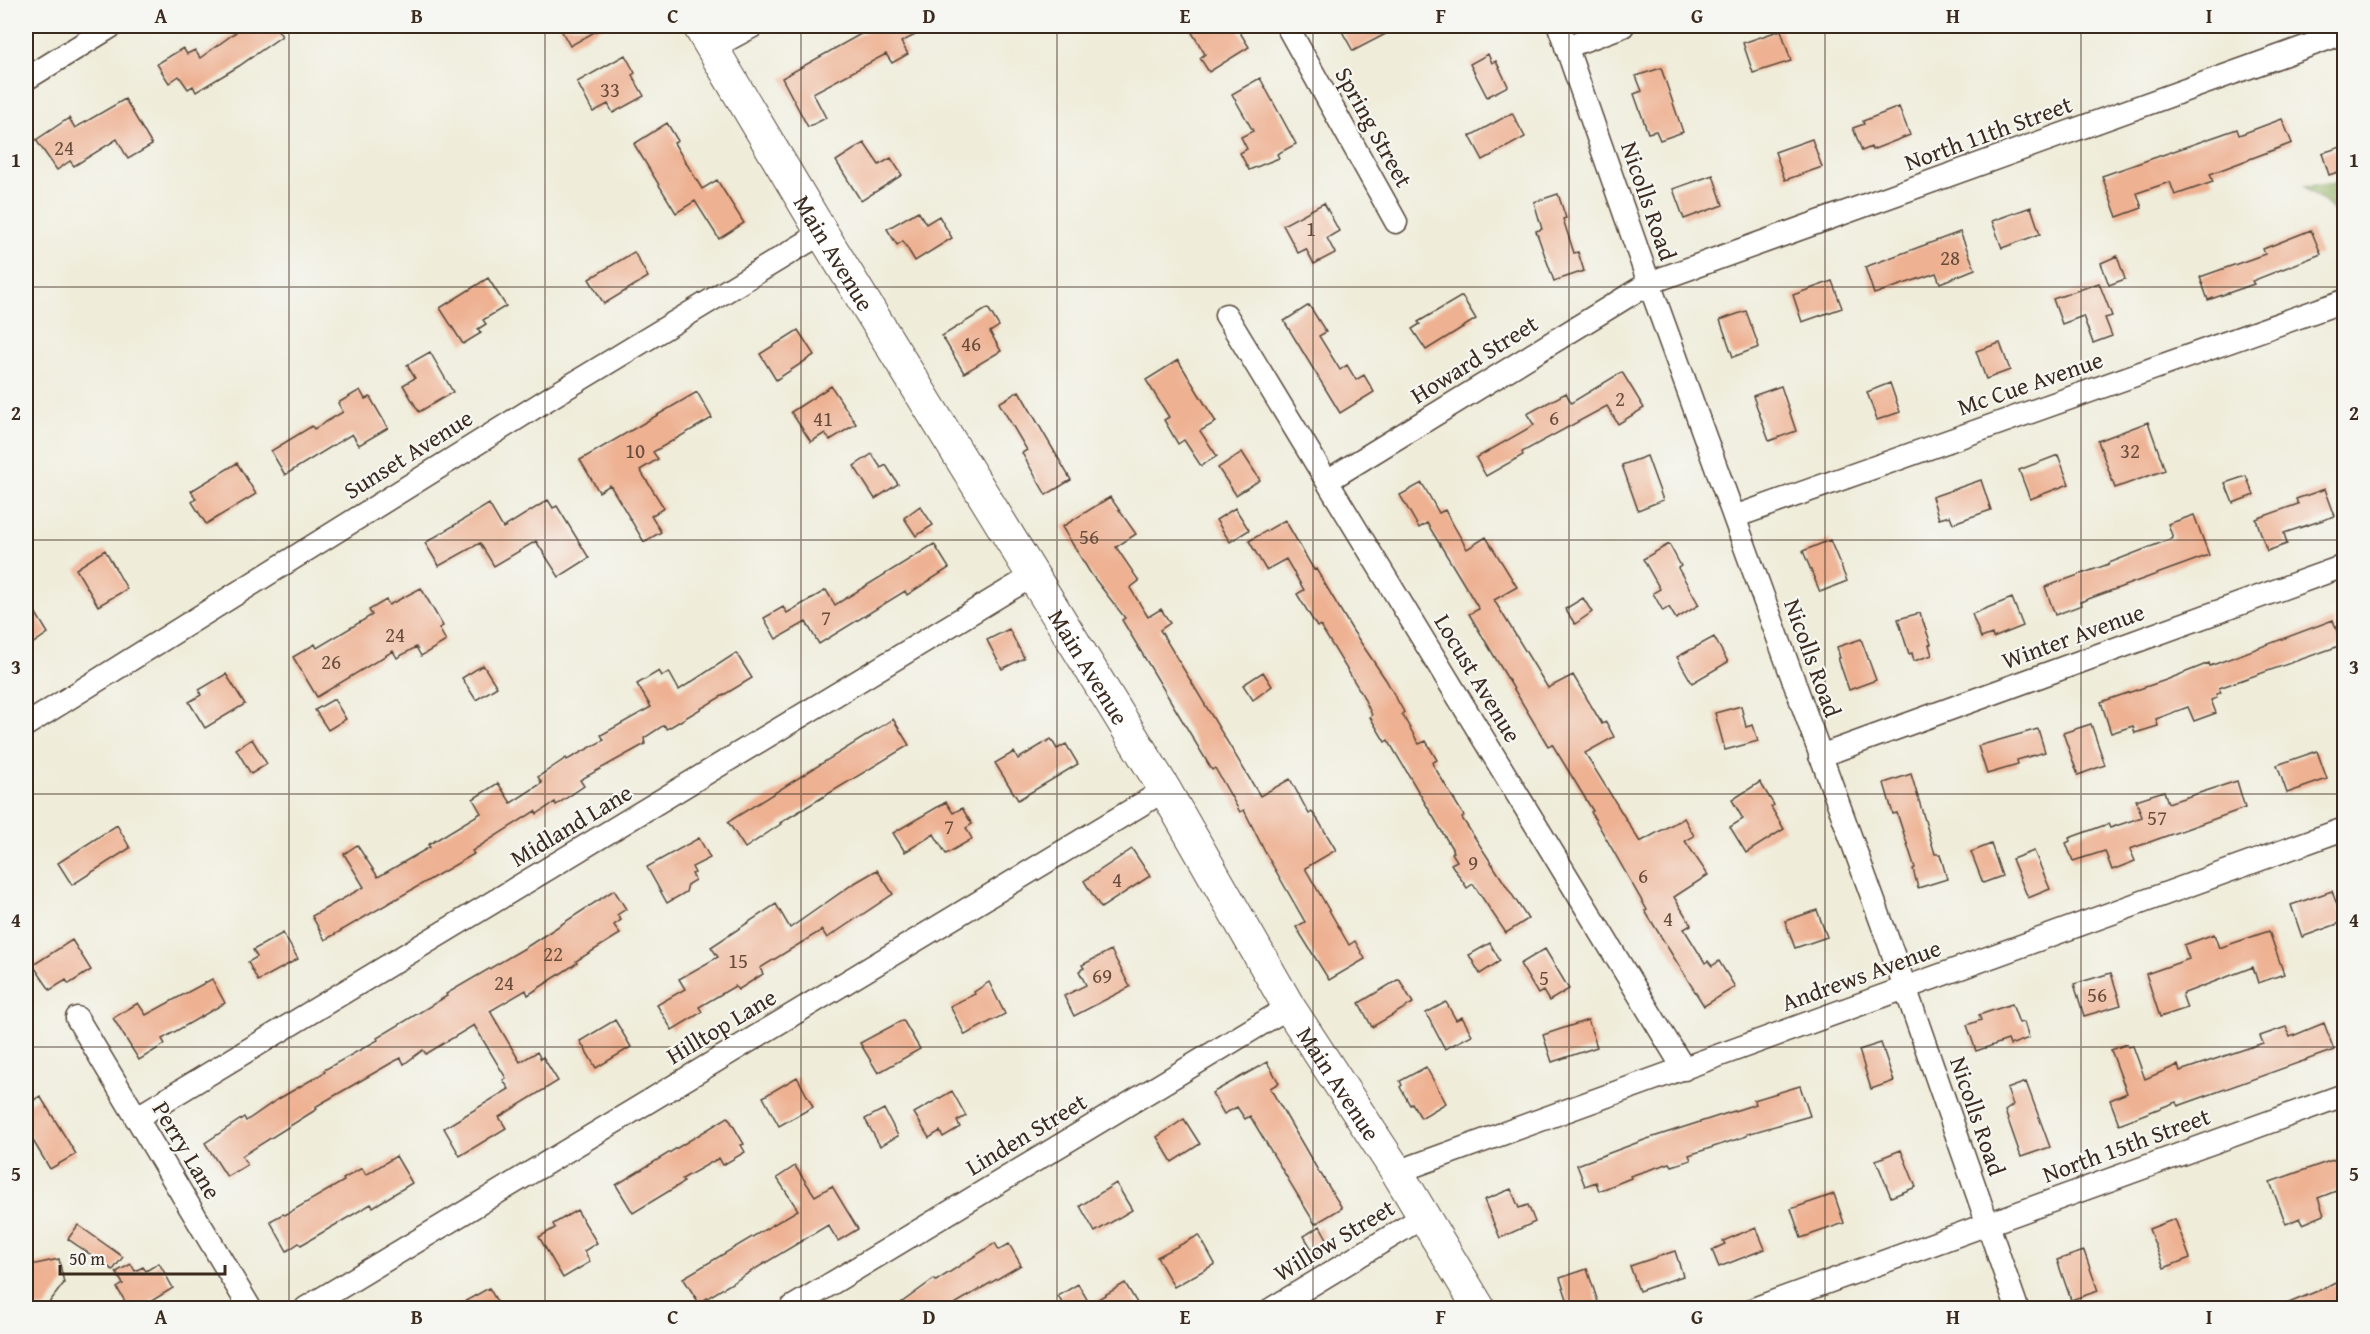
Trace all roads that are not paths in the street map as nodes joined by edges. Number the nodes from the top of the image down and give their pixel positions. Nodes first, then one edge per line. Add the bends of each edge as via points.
1 (112, 26) edge
2 (753, 26) edge
3 (1287, 26) edge
4 (1623, 26) edge
5 (2344, 33) edge
6 (1563, 36) edge
7 (706, 37) edge
8 (26, 79) edge
9 (1396, 222) dead end
10 (822, 234) junction
11 (1649, 283) junction
12 (2344, 301) edge
13 (1226, 315) dead end
14 (1327, 481) junction
15 (1734, 517) junction
16 (2344, 566) edge
17 (1032, 576) junction
18 (26, 725) edge
19 (1820, 756) junction
20 (1165, 790) junction
21 (2344, 829) edge
22 (1905, 987) junction
23 (1289, 1006) junction
24 (77, 1018) dead end
25 (1684, 1069) junction
26 (2344, 1095) edge
27 (136, 1118) junction
28 (1397, 1172) junction
29 (1423, 1217) junction
30 (1986, 1224) junction
31 (250, 1308) edge
32 (306, 1308) edge
33 (791, 1308) edge
34 (1273, 1308) edge
35 (1479, 1308) edge
36 (1756, 1308) edge
37 (2017, 1308) edge

1 - 8 street
2 - 7 street
3 - 9 street, Spring Street
4 - 6 street
5 - 11 street, North 11th Street
6 - 11 street, Nicolls Road
7 - 10 street, Main Avenue
10 - 17 street, Main Avenue
10 - 18 street, Sunset Avenue via 543,402
11 - 14 street, Howard Street
11 - 15 street, Nicolls Road
12 - 15 street, Mc Cue Avenue
13 - 14 street, Locust Avenue
14 - 25 street, Locust Avenue
15 - 19 street, Nicolls Road
16 - 19 street, Winter Avenue
17 - 20 street, Main Avenue
17 - 27 street, Midland Lane
19 - 22 street, Nicolls Road
20 - 23 street, Main Avenue
20 - 32 street, Hilltop Lane
21 - 22 street, Andrews Avenue
22 - 25 street, Andrews Avenue
22 - 30 street, Nicolls Road
23 - 28 street, Main Avenue
23 - 33 street, Linden Street
24 - 27 street, Perry Lane
25 - 28 street, Andrews Avenue
26 - 30 street, North 15th Street
27 - 31 street, Perry Lane
28 - 29 street, Main Avenue
29 - 34 street, Willow Street
29 - 35 street, Main Avenue
30 - 36 street, North 15th Street
30 - 37 street, Nicolls Road

